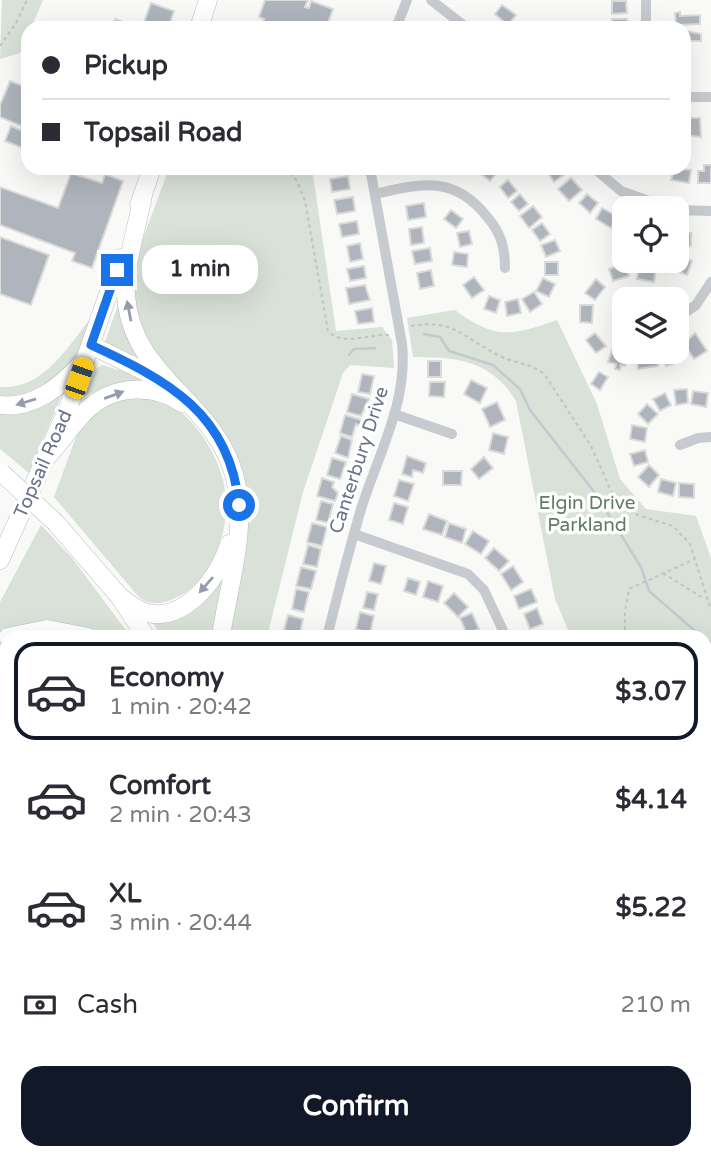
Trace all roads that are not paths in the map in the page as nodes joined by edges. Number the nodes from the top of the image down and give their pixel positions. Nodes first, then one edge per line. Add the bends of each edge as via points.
1 (208, 0) edge
2 (407, 0) edge
3 (431, 0) edge
4 (646, 0) edge
5 (201, 21) edge
6 (399, 21) edge
7 (458, 21) edge
8 (646, 21) edge
9 (691, 97) edge
10 (711, 97) edge
11 (150, 175) edge
12 (371, 175) edge
13 (602, 175) edge
14 (375, 194) junction
15 (143, 195) junction
16 (635, 196) edge
17 (689, 210) edge
18 (711, 211) edge
19 (505, 268) dead end
20 (711, 282) edge
21 (689, 310) edge
22 (88, 352) junction
23 (175, 388) junction
24 (0, 405) edge
25 (394, 414) junction
26 (452, 434) dead end
27 (711, 437) edge
28 (680, 445) dead end
29 (47, 457) junction
30 (1, 472) edge
31 (354, 534) junction
32 (6, 539) edge
33 (0, 560) edge
34 (119, 596) junction
35 (141, 630) edge
36 (222, 630) edge
37 (329, 630) edge
38 (503, 630) edge

1 - 5 main road
2 - 6 street
3 - 7 street
4 - 8 street
9 - 10 street
11 - 15 main road, Topsail Road
12 - 14 street, Canterbury Drive
13 - 16 street
14 - 19 street via 417,185 459,191 477,204 498,232
14 - 25 street, Canterbury Drive via 400,332 403,372
15 - 22 main road, Topsail Road
23 -> 15 main road via 144,353 127,307 127,277
17 - 18 street
20 - 21 street
22 - 23 main road
22 -> 24 main road via 64,382 41,397
22 - 29 main road, Topsail Road
23 - 36 main road via 214,430 237,485 237,539
25 - 26 street
25 - 31 street, Canterbury Drive
27 - 28 street
29 - 32 main road, Topsail Road
29 -> 34 main road via 94,404 118,393 142,390 164,393 183,404 219,449 230,481 233,518 228,549 212,579 188,602 163,613 142,611
30 - 34 main road, bridge via 56,523
31 - 37 street, Canterbury Drive
31 - 38 street via 465,572 486,593
32 - 33 main road, Topsail Road
34 - 35 main road

